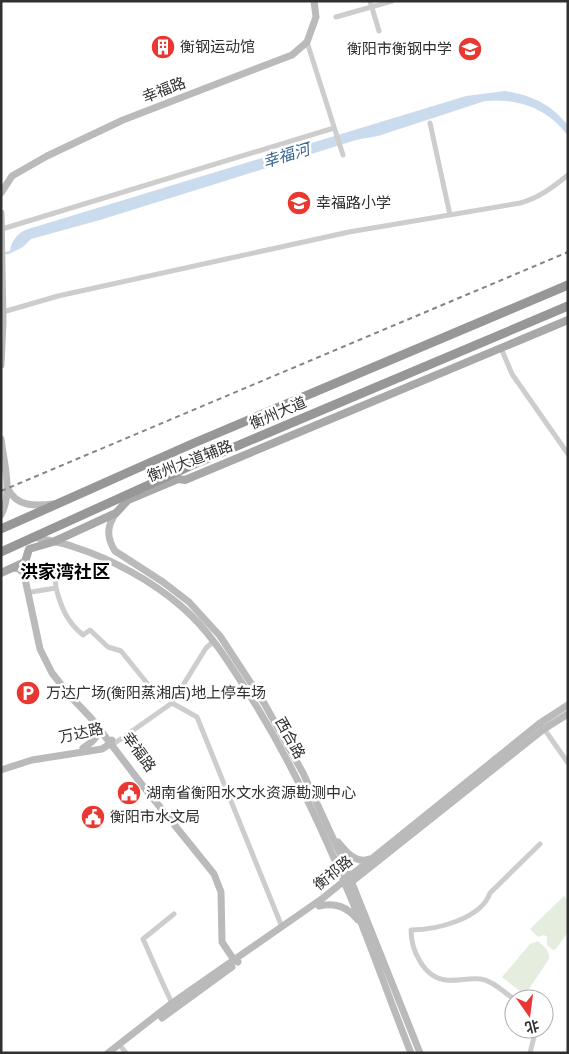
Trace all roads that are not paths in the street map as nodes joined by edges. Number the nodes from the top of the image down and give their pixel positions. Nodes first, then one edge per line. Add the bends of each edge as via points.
1 (314, 1) edge
2 (392, 1) edge
3 (371, 4) edge
4 (336, 17) dead end
5 (379, 31) dead end
6 (307, 42) junction
7 (430, 124) dead end
8 (335, 130) junction
9 (342, 153) dead end
10 (568, 175) edge
11 (1, 193) edge
12 (1, 214) edge
13 (450, 215) junction
14 (2, 229) edge
15 (568, 285) edge
16 (568, 306) edge
17 (3, 312) junction
18 (568, 320) edge
19 (501, 348) junction
20 (1, 365) edge
21 (1, 439) edge
22 (566, 446) edge
23 (568, 454) edge
24 (3, 470) edge
25 (7, 488) junction
26 (130, 496) junction
27 (60, 503) junction
28 (116, 513) junction
29 (1, 515) edge
30 (1, 530) edge
31 (33, 537) junction
32 (53, 542) junction
33 (29, 549) junction
34 (1, 552) edge
35 (25, 562) junction
36 (54, 566) dead end
37 (12, 568) junction
38 (1, 573) edge
39 (56, 588) junction
40 (31, 592) junction
41 (214, 641) junction
42 (42, 651) junction
43 (160, 698) dead end
44 (172, 703) junction
45 (568, 705) edge
46 (568, 714) edge
47 (542, 726) junction
48 (99, 728) junction
49 (112, 741) junction
50 (83, 748) junction
51 (102, 749) junction
52 (118, 752) junction
53 (568, 763) edge
54 (1, 766) edge
55 (1, 770) edge
56 (331, 834) junction
57 (540, 844) dead end
58 (374, 857) junction
59 (335, 861) junction
60 (367, 869) junction
61 (348, 881) junction
62 (323, 898) junction
63 (319, 906) junction
64 (361, 906) junction
65 (174, 914) dead end
66 (362, 925) junction
67 (282, 927) junction
68 (237, 960) junction
69 (504, 993) edge
70 (173, 1006) junction
71 (534, 1039) edge
72 (121, 1049) edge
73 (108, 1053) edge
74 (411, 1053) edge
75 (420, 1053) edge
76 (530, 1053) edge

1 - 6 street via 316,17
2 - 3 street
3 - 4 street
3 - 5 street
6 - 8 street
6 - 11 street, 幸福路 via 292,55 124,120 46,156 12,176
7 - 13 street
8 - 9 street
8 - 14 street
10 - 13 street via 534,199
12 - 14 street
13 - 17 street via 349,232 58,296
14 - 17 street
15 - 27 highway, 衡州大道
16 - 26 highway, 衡州大道 via 394,378
17 - 20 street
18 - 19 main road, 衡州大道辅路
19 - 22 street via 512,374
19 - 26 main road, 衡州大道辅路 via 185,480 178,479
21 - 24 street
22 - 23 street
24 - 25 street
25 - 27 street via 16,500 29,505
25 - 29 street
26 - 28 main road, 衡州大道辅路
26 - 31 highway, 衡州大道
27 - 30 highway, 衡州大道
28 - 32 main road, 衡州大道辅路
28 - 56 street, 西合路 via 108,529 110,544 122,556 189,602 220,636 286,740
31 - 32 street, 西合路
31 - 33 highway
31 - 34 highway, 衡州大道
32 - 33 main road, 衡州大道辅路
32 - 41 street, 西合路 via 74,547 133,572 183,608
33 - 35 main road
35 - 37 main road
35 - 40 street, 幸福路
36 - 39 street
37 - 38 main road
37 - 42 street, 幸福路 via 24,574
39 - 40 street
39 - 43 street via 64,614 76,629 83,635 90,630 108,648 121,651
40 - 42 street, 幸福路
41 - 44 street via 206,648
41 - 59 street, 西合路 via 278,743
42 - 48 street, 幸福路 via 52,673
42 - 49 street, 幸福路
44 - 49 street
44 - 67 street via 197,717
45 - 47 street, 衡祁路
46 - 47 street, 衡祁路
47 - 53 street
47 - 58 street, 衡祁路
47 - 60 street, 衡祁路
48 - 49 street, 幸福路
48 - 50 street via 98,736
49 - 50 street, 万达路
49 - 51 street, 万达路
49 - 52 street, 幸福路
49 - 68 street, 幸福路 via 216,873 224,891 226,941
50 - 54 street, 万达路
51 - 52 street
51 - 55 street, 万达路 via 32,760
52 - 68 street, 幸福路 via 214,874 221,892 222,942
56 - 58 street via 358,860
56 - 61 street, 西合路
57 - 69 street via 490,893 480,909 436,928 411,930 418,960 433,977 484,980
58 - 61 street, 衡祁路
59 - 61 street, 西合路
59 - 62 street via 337,883
60 - 61 street, 衡祁路
60 - 64 street via 358,888
61 - 62 street, 衡祁路
61 - 63 street, 衡祁路
61 - 64 street, 西合路
61 - 66 street, 西合路
62 - 67 street, 衡祁路
63 - 66 street via 329,904 345,908
63 - 68 street, 衡祁路
64 - 75 street, 西合路
65 - 70 street via 143,939
66 - 74 street, 西合路
67 - 68 street, 衡祁路
68 - 70 street, 衡祁路
70 - 72 street, 衡祁路
71 - 76 street
72 - 73 street, 衡祁路

